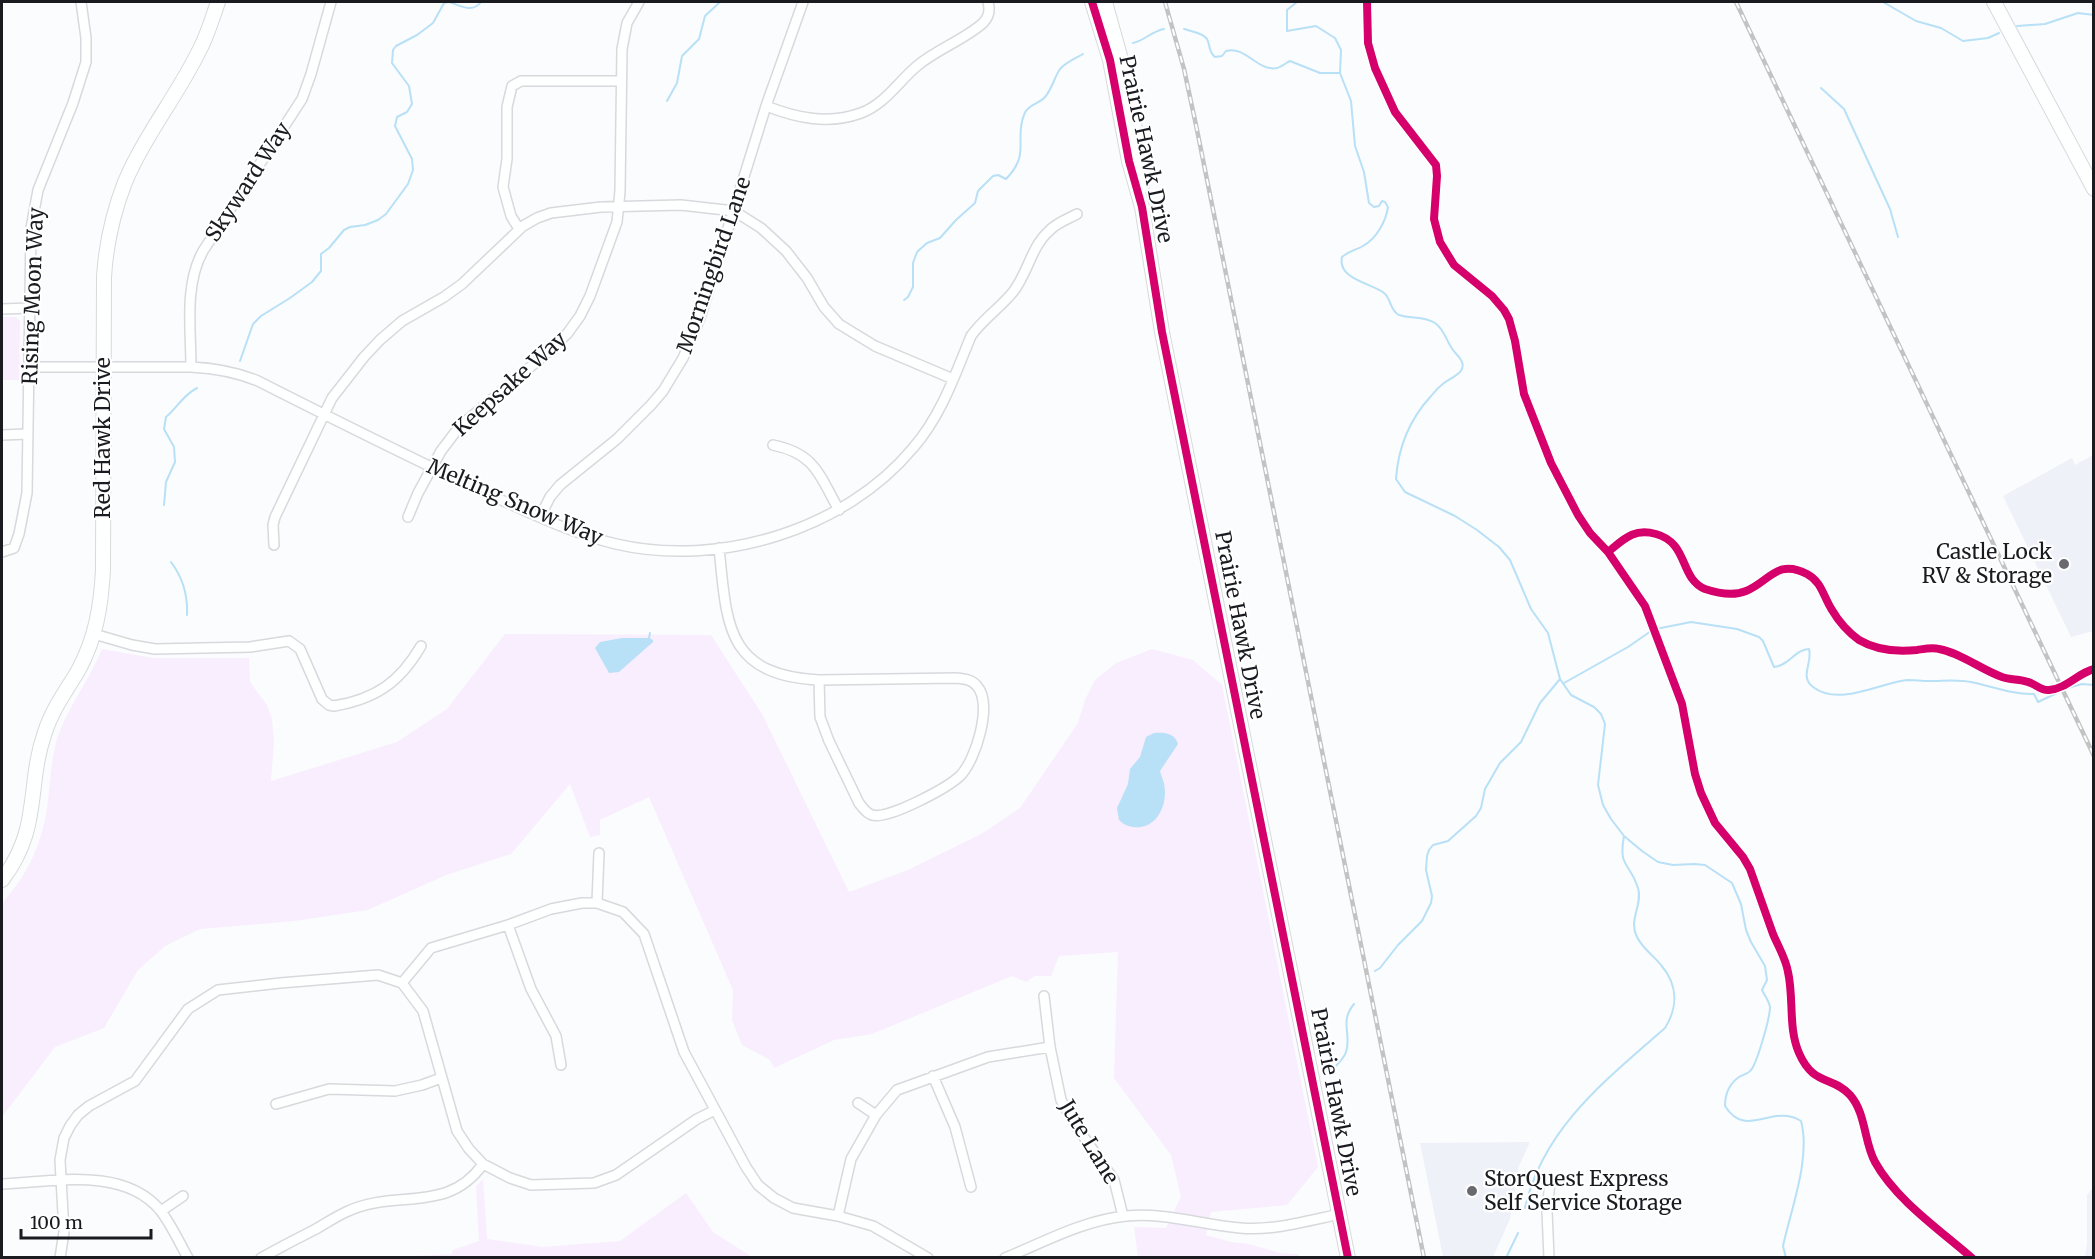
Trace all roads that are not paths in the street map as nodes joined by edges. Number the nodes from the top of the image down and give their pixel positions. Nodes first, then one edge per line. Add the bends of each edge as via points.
1 (81, 2) edge
2 (218, 2) edge
3 (331, 2) edge
4 (639, 2) edge
5 (803, 2) edge
6 (988, 2) edge
7 (1092, 2) edge
8 (1105, 2) edge
9 (1994, 2) edge
10 (621, 81) junction
11 (766, 106) junction
12 (2094, 189) edge
13 (620, 206) junction
14 (1142, 207) junction
15 (734, 211) junction
16 (1077, 214) dead end
17 (519, 229) junction
18 (29, 308) junction
19 (2, 309) edge
20 (30, 367) junction
21 (104, 367) junction
22 (191, 368) junction
23 (953, 379) junction
24 (324, 414) junction
25 (28, 434) junction
26 (2, 435) edge
27 (773, 446) dead end
28 (432, 467) junction
29 (838, 510) junction
30 (408, 517) dead end
31 (540, 517) junction
32 (274, 545) dead end
33 (719, 548) junction
34 (2, 552) edge
35 (94, 634) junction
36 (421, 646) dead end
37 (819, 680) junction
38 (599, 854) dead end
39 (2, 880) edge
40 (597, 903) junction
41 (508, 925) junction
42 (402, 982) junction
43 (1044, 996) dead end
44 (1050, 1047) junction
45 (561, 1065) dead end
46 (933, 1076) junction
47 (441, 1078) junction
48 (858, 1103) dead end
49 (276, 1104) dead end
50 (715, 1110) junction
51 (876, 1115) junction
52 (483, 1164) junction
53 (61, 1181) junction
54 (1550, 1182) dead end
55 (2, 1184) edge
56 (971, 1187) dead end
57 (183, 1196) dead end
58 (160, 1211) junction
59 (1340, 1214) junction
60 (838, 1216) junction
61 (1123, 1216) junction
62 (60, 1257) edge
63 (188, 1257) edge
64 (261, 1257) edge
65 (928, 1257) edge
66 (1005, 1257) edge
67 (1348, 1257) edge
68 (1549, 1257) edge

1 - 18 street, Rising Moon Way via 86,62 36,200 31,228
2 - 21 street, Red Hawk Drive via 200,50 135,161 114,215 105,263
3 - 22 street, Skyward Way via 302,99 197,264 191,295
4 - 10 street, Keepsake Way via 624,34
5 - 11 street, Morningbird Lane
6 - 11 street via 984,21 917,66 874,107 848,116 816,119 794,117
7 - 14 street, Prairie Hawk Drive via 1110,60
8 - 14 street, Prairie Hawk Drive via 1129,95 1141,162
9 - 12 street
10 - 13 street, Keepsake Way
10 - 17 street via 521,81 512,86 507,107 503,187
11 - 15 street, Morningbird Lane
13 - 15 street via 681,205
13 - 17 street via 551,213
13 - 28 street, Keepsake Way via 580,316 548,353 460,426
14 - 59 street, Prairie Hawk Drive via 1162,332
15 - 23 street via 786,251 839,324 875,346
15 - 31 street, Morningbird Lane via 700,318 663,391 637,421 560,485
16 - 23 street, Melting Snow Way via 1049,230 1015,289 971,336
17 - 24 street via 462,284 402,321 380,340 346,378
18 - 19 street
18 - 20 street, Rising Moon Way
20 - 21 street, Melting Snow Way
20 - 25 street, Rising Moon Way
21 - 22 street, Melting Snow Way
21 - 35 street, Red Hawk Drive via 103,570
22 - 24 street, Melting Snow Way via 218,369 248,377
23 - 29 street, Melting Snow Way via 937,414 913,448 894,469
24 - 28 street, Melting Snow Way
24 - 32 street via 274,517
25 - 26 street
25 - 34 street, Rising Moon Way via 27,493 19,534 14,548
27 - 29 street via 802,454 811,462
28 - 30 street, Keepsake Way
28 - 31 street, Melting Snow Way
29 - 33 street, Melting Snow Way via 778,536
31 - 33 street, Melting Snow Way via 577,533 630,547
33 - 37 street via 726,613 738,645 764,668 795,679
35 - 36 street via 155,649 250,647 289,641 300,650 322,699 333,706 386,688
35 - 39 street, Red Hawk Drive via 83,662 45,729 28,830
37 - 37 street via 971,680 982,697 981,728 974,754 960,776 948,784 886,814 872,815 859,802 829,741 820,717
38 - 40 street
40 - 41 street via 551,909
40 - 50 street via 622,912 644,934 684,1052
41 - 42 street via 431,948
41 - 45 street via 531,989 556,1036
42 - 47 street via 423,1011
42 - 53 street via 378,975 218,990 188,1010 135,1081 78,1115 64,1138
43 - 44 street, Jute Lane
44 - 46 street via 988,1057
44 - 61 street, Jute Lane via 1062,1100 1114,1180
46 - 51 street via 897,1090
46 - 56 street via 955,1127
47 - 49 street via 395,1091 329,1089
47 - 52 street via 457,1131
48 - 51 street
50 - 52 street via 616,1175 594,1183 531,1185
50 - 60 street via 758,1185 793,1208
51 - 60 street via 851,1159
52 - 64 street via 457,1189 442,1195 375,1202 346,1211
53 - 55 street
53 - 58 street via 104,1180 121,1184 144,1195
53 - 62 street via 64,1232
54 - 68 street
57 - 58 street
58 - 63 street
59 - 61 street via 1265,1228 1215,1226 1148,1215
59 - 67 street, Prairie Hawk Drive
60 - 65 street via 873,1226
61 - 66 street via 1078,1228

